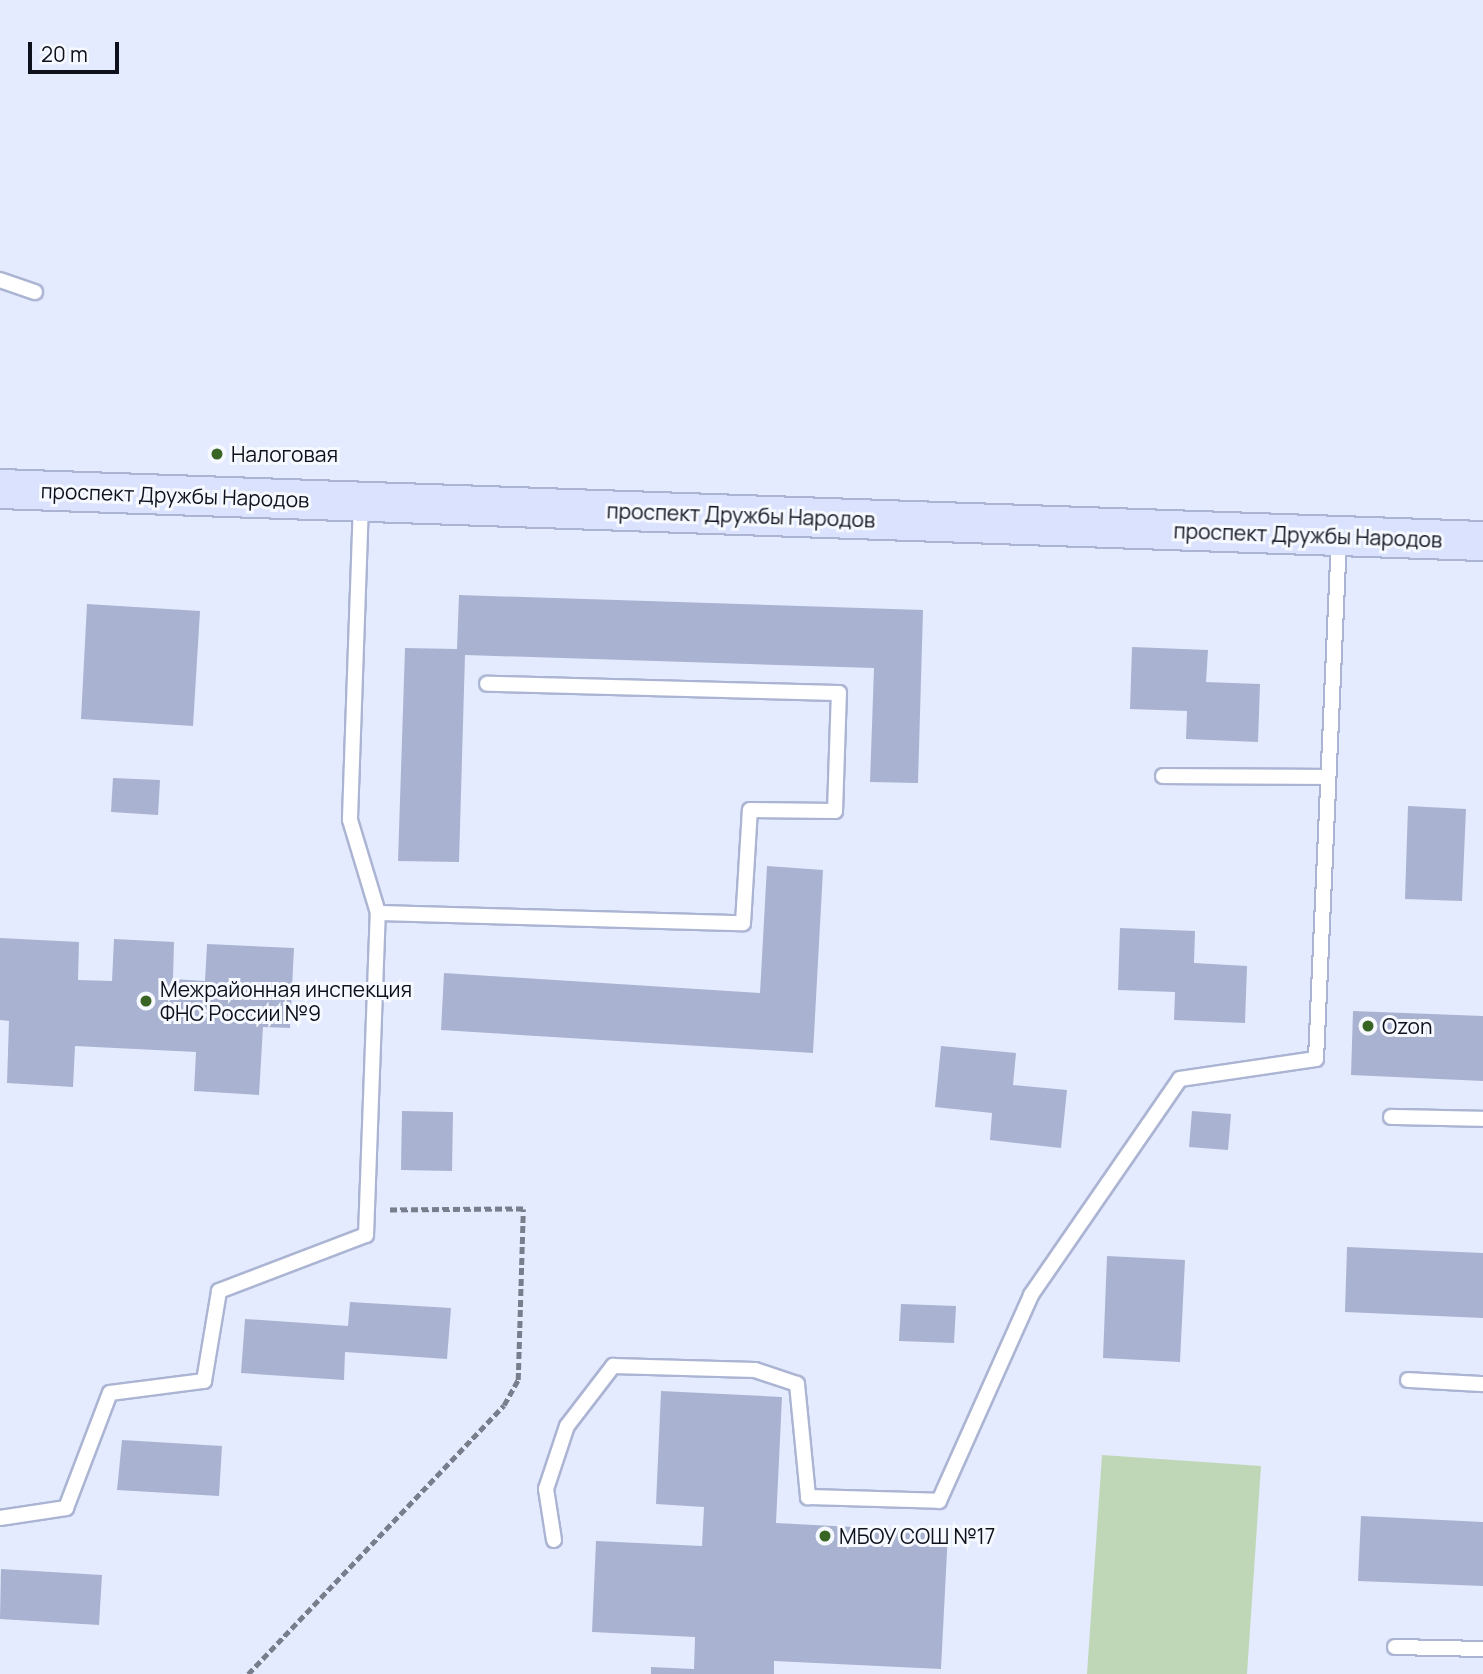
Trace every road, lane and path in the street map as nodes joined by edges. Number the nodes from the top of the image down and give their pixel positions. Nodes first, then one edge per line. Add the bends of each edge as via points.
1 (0, 280) edge
2 (35, 292) dead end
3 (0, 489) edge
4 (362, 502) junction
5 (1339, 536) junction
6 (1483, 541) edge
7 (487, 684) dead end
8 (1163, 776) dead end
9 (1328, 777) junction
10 (378, 913) junction
11 (1391, 1117) dead end
12 (1483, 1119) edge
13 (368, 1210) junction
14 (1408, 1380) dead end
15 (1483, 1384) edge
16 (0, 1518) edge
17 (554, 1540) dead end
18 (1395, 1647) dead end
19 (1483, 1649) edge
20 (248, 1674) edge

1 - 2 lane
3 - 4 main road, проспект Дружбы Народов
4 - 5 main road, проспект Дружбы Народов
4 - 10 lane via 350,820
5 - 6 main road, проспект Дружбы Народов
5 - 9 lane
7 - 10 lane via 839,693 835,811 750,810 743,923
8 - 9 lane
9 - 17 lane via 1317,1059 1180,1079 1031,1295 939,1501 808,1497 797,1384 755,1370 613,1366 567,1426 546,1489
10 - 13 lane
11 - 12 lane
13 - 16 lane via 366,1235 219,1290 204,1381 110,1393 66,1508
13 - 20 path via 523,1209 518,1380 504,1405
14 - 15 lane
18 - 19 lane

